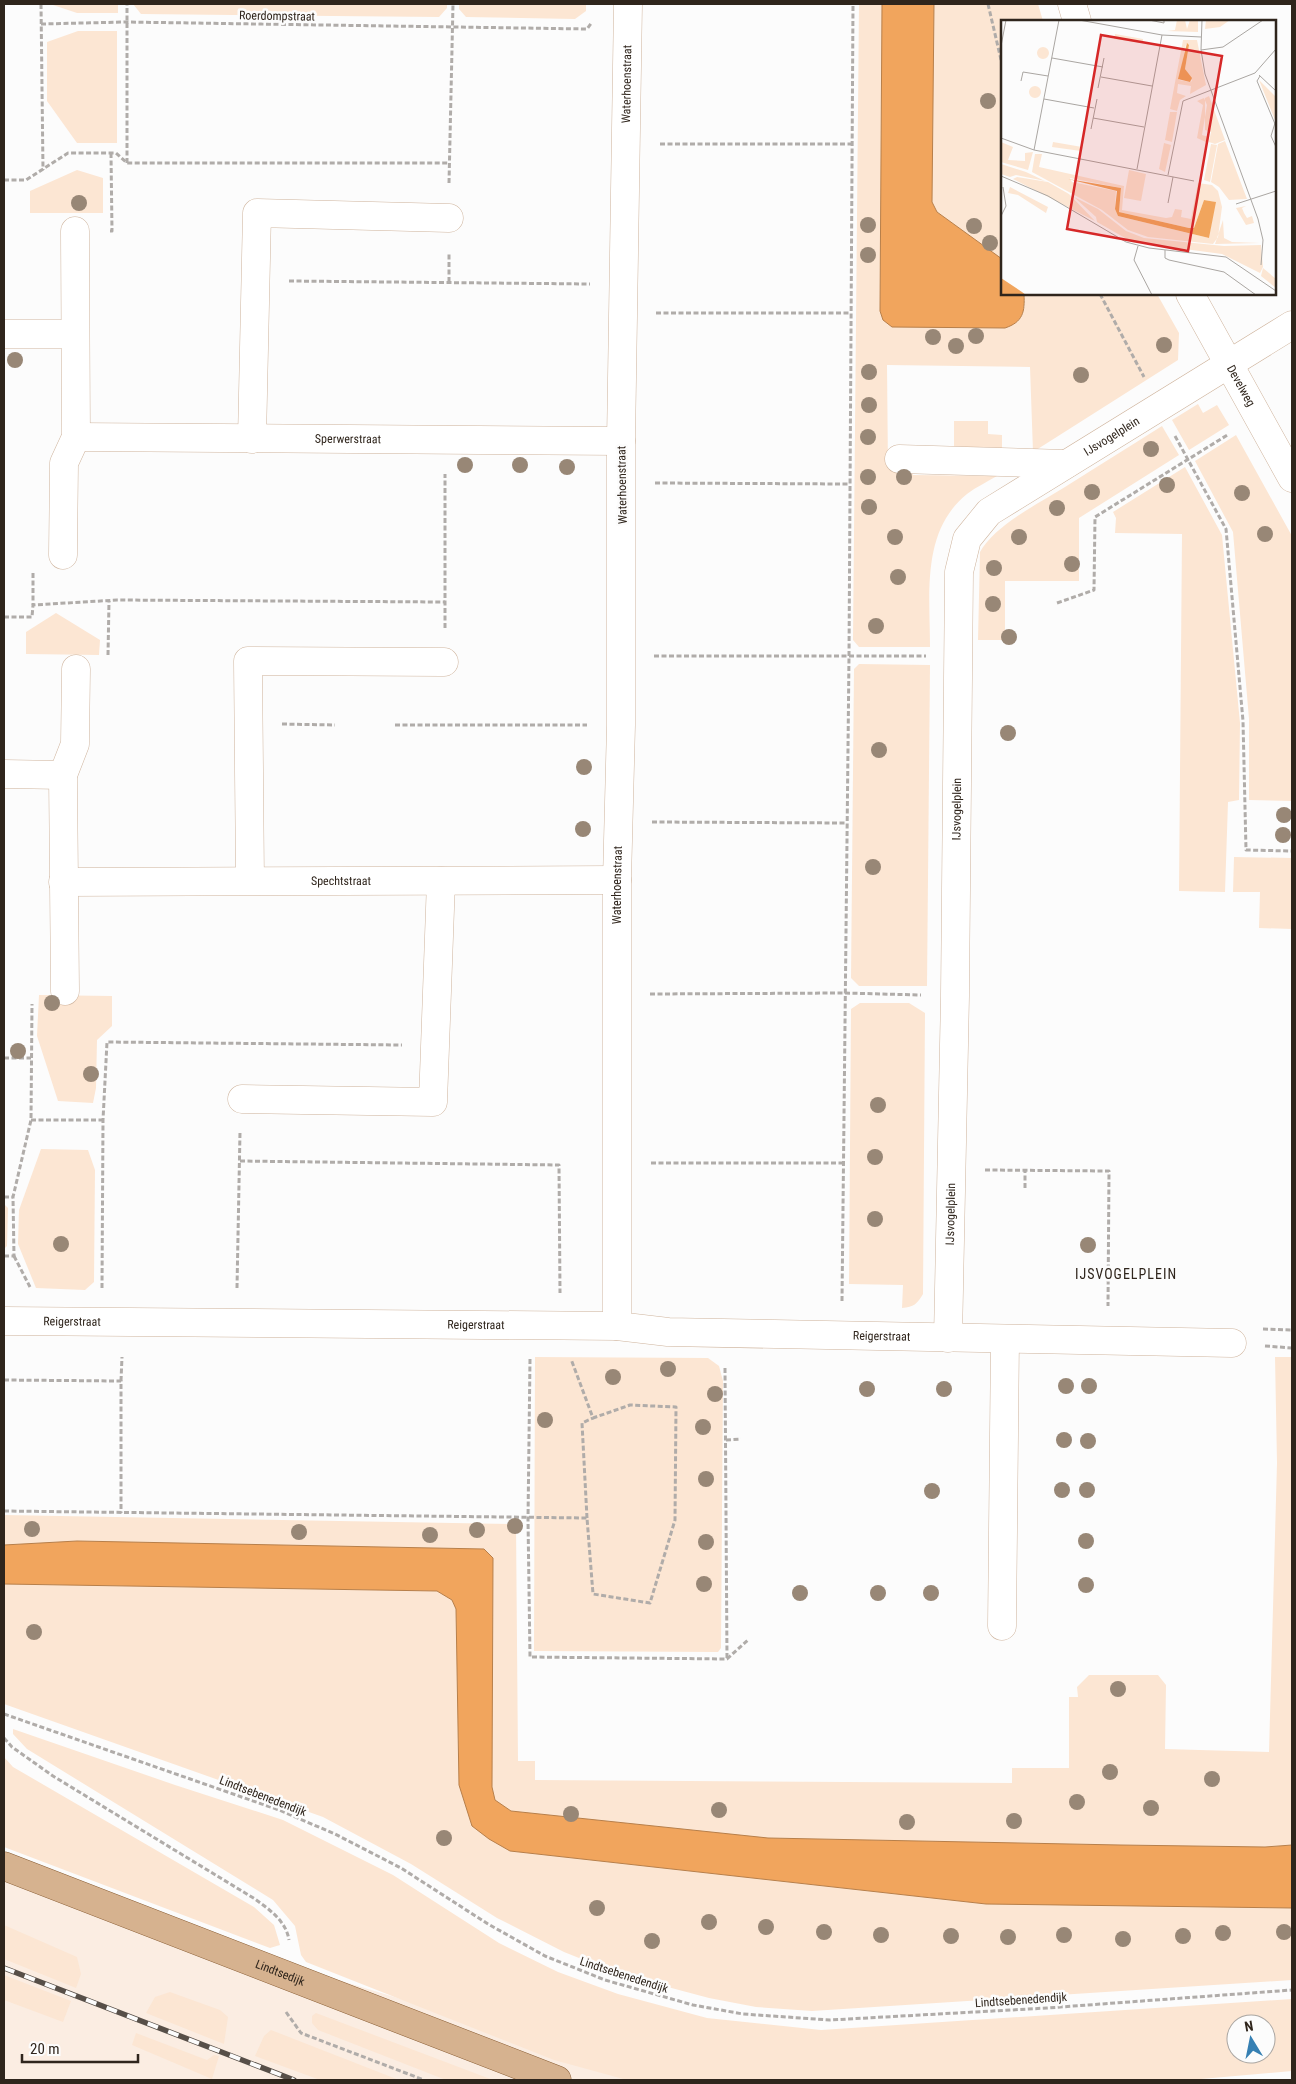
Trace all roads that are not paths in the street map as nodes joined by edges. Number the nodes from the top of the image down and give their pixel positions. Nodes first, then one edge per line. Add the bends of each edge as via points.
1 (628, 4) edge
2 (1072, 4) edge
3 (1077, 20) edge
4 (449, 218) road end
5 (75, 232) road end
6 (1191, 295) edge
7 (1292, 325) edge
8 (4, 334) edge
9 (75, 334) junction
10 (1228, 363) junction
11 (76, 437) junction
12 (252, 439) junction
13 (621, 441) junction
14 (899, 459) dead end
15 (1066, 464) junction
16 (1292, 478) edge
17 (63, 555) dead end
18 (444, 662) road end
19 (76, 669) dead end
20 (4, 774) edge
21 (63, 775) junction
22 (250, 880) junction
23 (617, 880) junction
24 (441, 881) junction
25 (63, 882) junction
26 (66, 991) road end
27 (242, 1099) road end
28 (4, 1321) edge
29 (616, 1326) junction
30 (948, 1338) junction
31 (1005, 1339) junction
32 (1232, 1343) dead end
33 (1002, 1626) dead end
34 (4, 1866) edge
35 (557, 2080) edge

1 - 13 street, Waterhoenstraat
2 - 3 street
4 - 12 street via 257,213
5 - 9 street
6 - 10 street, Develweg
7 - 10 street, IJsvogelplein
8 - 9 street
9 - 11 street
10 - 15 street, IJsvogelplein
10 - 16 street, Develweg
11 - 12 street, Sperwerstraat
11 - 17 street via 64,463
12 - 13 street, Sperwerstraat
13 - 23 street, Waterhoenstraat via 621,725
14 - 15 street
15 - 30 street, IJsvogelplein via 989,512 966,539 959,572
18 - 22 street via 248,661
19 - 21 street via 75,744
20 - 21 street
21 - 25 street
22 - 24 street, Spechtstraat
22 - 25 street, Spechtstraat
23 - 24 street, Spechtstraat
23 - 29 street, Waterhoenstraat
24 - 27 street via 433,1102
25 - 26 street
28 - 29 street, Reigerstraat
29 - 30 street, Reigerstraat via 668,1332
30 - 31 street
31 - 32 street
31 - 33 street
34 - 35 main road, Lindtsedijk

